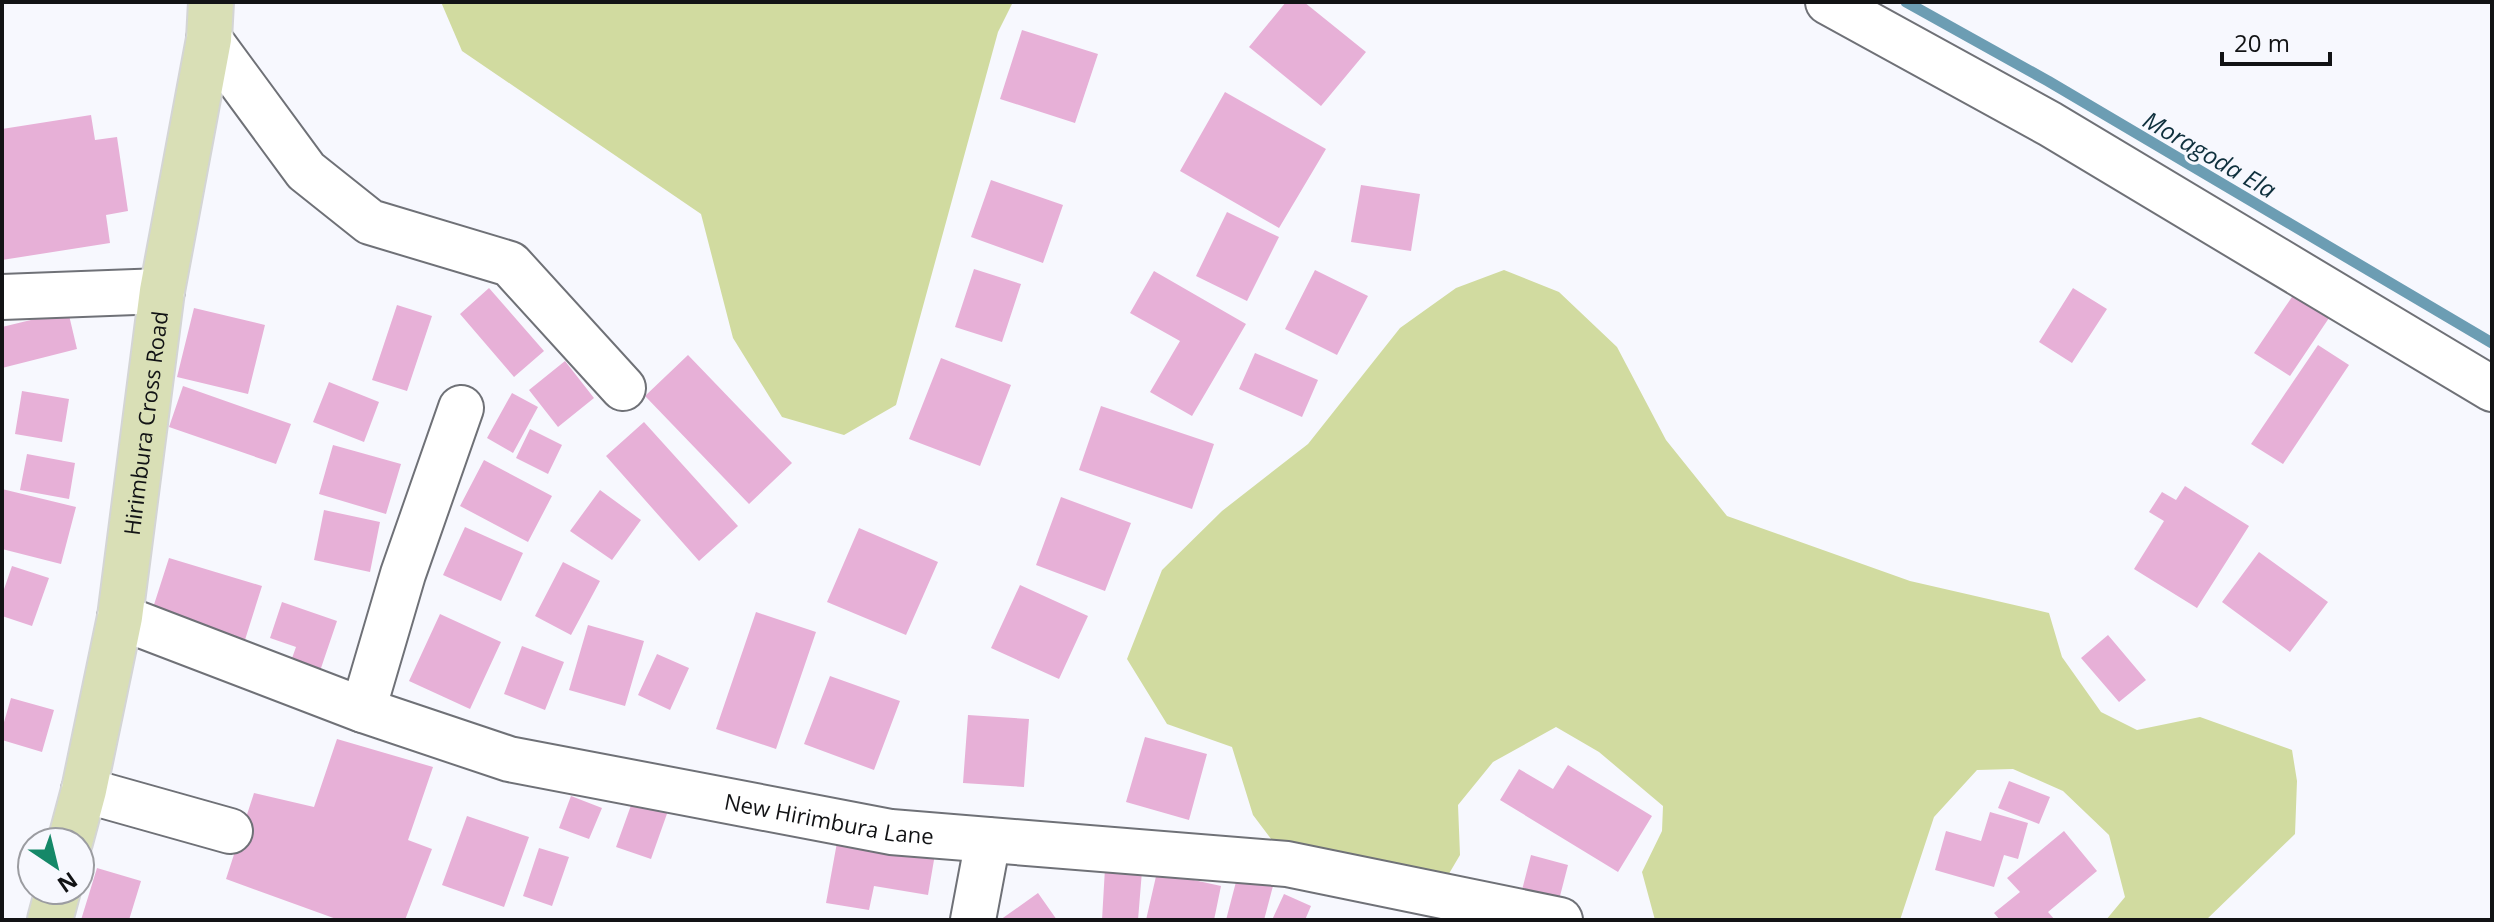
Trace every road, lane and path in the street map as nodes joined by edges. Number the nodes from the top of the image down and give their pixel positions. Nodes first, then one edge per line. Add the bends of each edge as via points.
1 (1828, 2) edge
2 (210, 21) edge
3 (162, 291) junction
4 (2, 297) edge
5 (623, 388) dead end
6 (2492, 389) edge
7 (461, 408) dead end
8 (120, 617) junction
9 (363, 710) junction
10 (84, 790) junction
11 (74, 826) edge
12 (230, 831) dead end
13 (988, 840) junction
14 (973, 920) edge
15 (1560, 920) edge

1 - 6 street via 2050,124
2 - 3 main road, Hirimbura Cross Road
2 - 5 street via 306,171 370,222 510,264
3 - 4 street
3 - 8 main road, Hirimbura Cross Road
7 - 9 street
8 - 9 street, New Hirimbura Lane
8 - 10 main road, Hirimbura Cross Road
9 - 13 street, New Hirimbura Lane via 509,759 891,832
10 - 11 main road, Hirimbura Cross Road
10 - 12 street
13 - 14 street
13 - 15 street, New Hirimbura Lane via 1287,864

